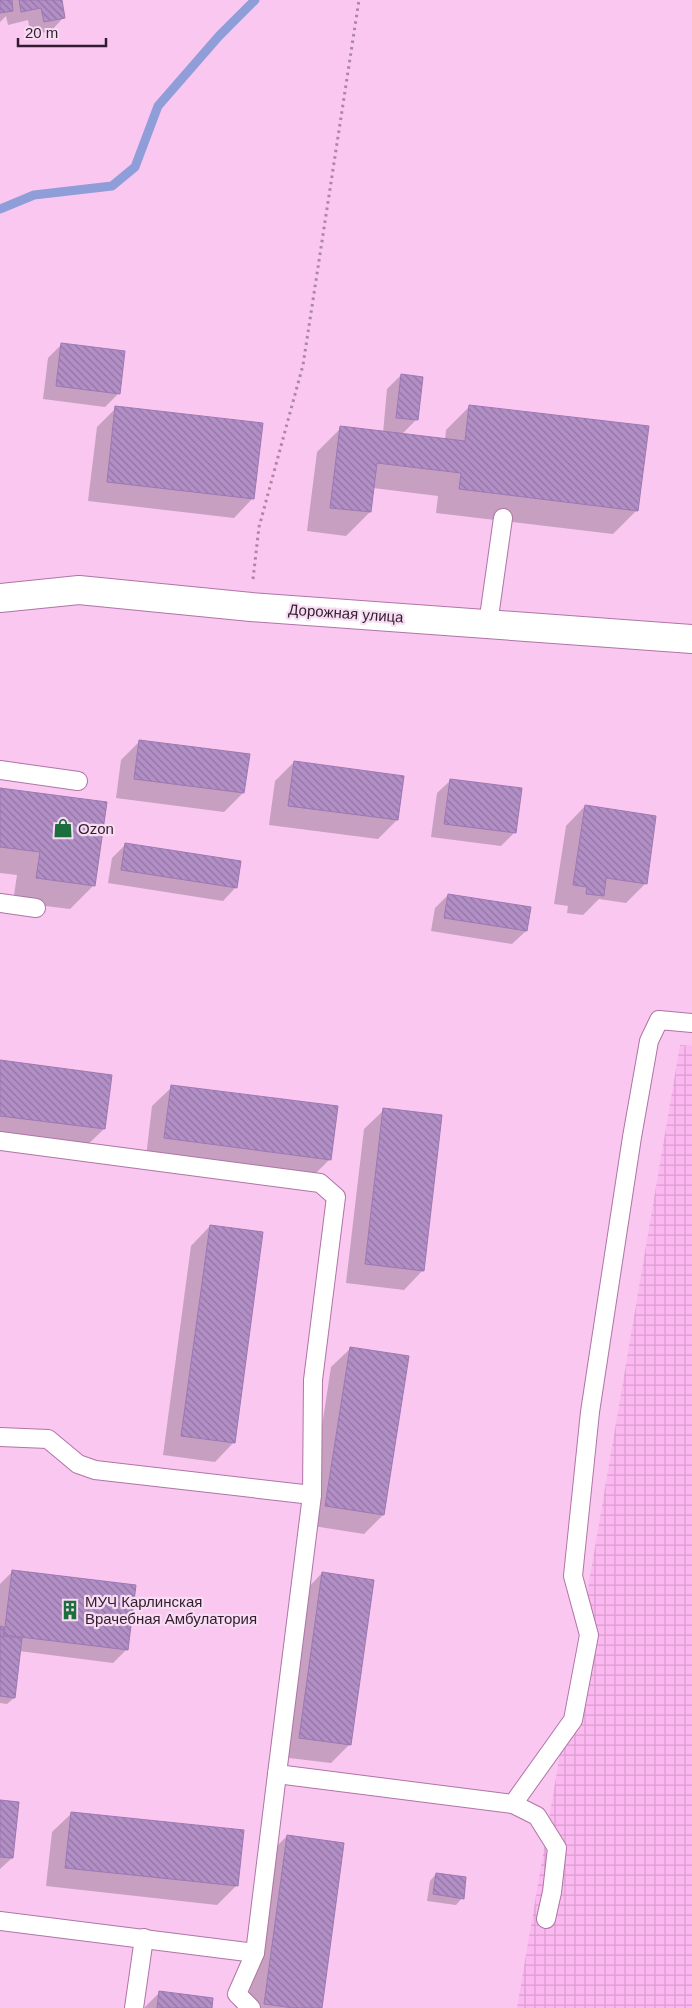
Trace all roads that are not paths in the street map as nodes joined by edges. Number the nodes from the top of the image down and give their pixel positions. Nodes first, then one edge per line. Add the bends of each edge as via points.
1 (503, 518) dead end
2 (0, 598) edge
3 (488, 624) junction
4 (692, 639) edge
5 (0, 770) edge
6 (78, 781) dead end
7 (0, 903) edge
8 (36, 908) dead end
9 (692, 1024) edge
10 (0, 1141) edge
11 (0, 1438) edge
12 (312, 1496) junction
13 (277, 1774) junction
14 (514, 1804) junction
15 (546, 1919) dead end
16 (0, 1921) edge
17 (144, 1938) junction
18 (255, 1953) junction
19 (134, 2008) edge
20 (251, 2008) edge

1 - 3 lane
2 - 3 street, Дорожная улица via 79,590
3 - 4 street, Дорожная улица
5 - 6 lane
7 - 8 lane
9 - 14 lane via 659,1020 649,1041 632,1137 590,1412 577,1537 574,1576 589,1635 573,1720
10 - 12 lane via 320,1183 336,1197 313,1380
11 - 12 lane via 48,1439 78,1464 95,1470
12 - 13 lane
13 - 14 lane
13 - 18 lane
14 - 15 lane via 537,1816 557,1848
16 - 17 lane
17 - 18 lane
17 - 19 lane
18 - 20 lane via 237,1994

